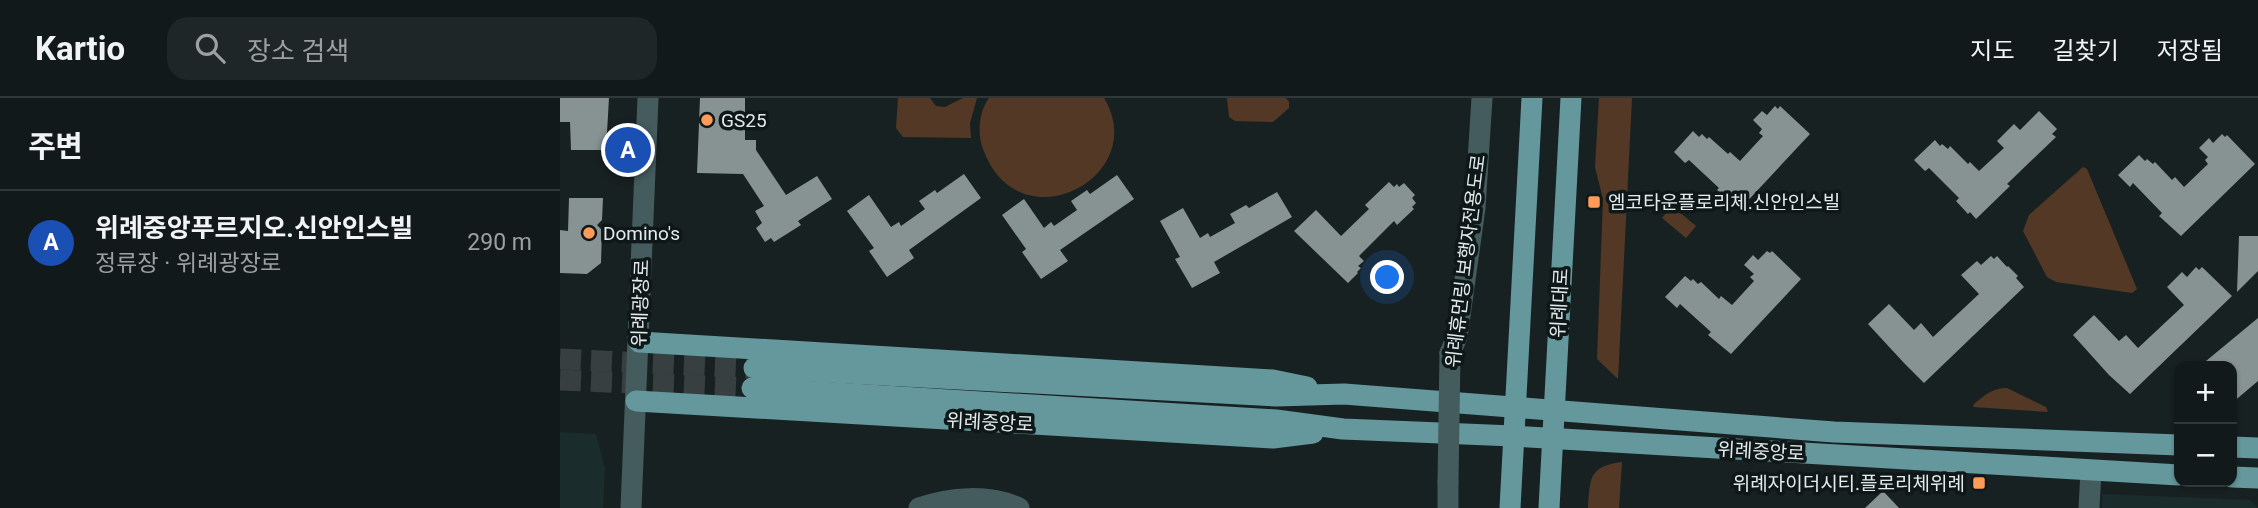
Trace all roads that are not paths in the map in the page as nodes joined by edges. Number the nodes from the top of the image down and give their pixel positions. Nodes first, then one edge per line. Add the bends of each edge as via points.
1 (648, 98) edge
2 (1482, 98) edge
3 (1532, 98) edge
4 (1571, 98) edge
5 (639, 342) junction
6 (1344, 394) junction
7 (636, 401) junction
8 (1514, 409) junction
9 (1553, 411) junction
10 (1343, 429) junction
11 (1513, 436) junction
12 (1551, 439) junction
13 (2174, 445) edge
14 (2237, 447) edge
15 (2258, 448) edge
16 (2091, 471) junction
17 (2174, 475) edge
18 (2237, 477) edge
19 (2258, 478) edge
20 (631, 508) edge
21 (919, 508) edge
22 (1019, 508) edge
23 (1448, 508) edge
24 (1510, 508) edge
25 (1549, 508) edge
26 (2089, 508) edge

1 - 5 street, 위례광장로
2 - 23 street, 위례휴먼링 보행자전용도로, bridge via 1475,208 1457,337 1450,354
3 - 8 main road, 위례대로
4 - 9 main road, 위례대로
5 - 6 main road, 위례중앙로 via 1273,380
5 - 7 street, 위례광장로
6 - 8 main road, 위례중앙로
6 - 10 main road, 위례중앙로 via 1276,396 753,378
7 - 10 main road, 위례중앙로 via 1273,438
7 - 20 street, 위례광장로
8 - 9 main road, 위례중앙로
8 - 11 main road, 위례대로
9 - 12 main road, 위례대로
9 - 13 main road, 위례중앙로 via 1834,432
10 - 11 main road, 위례중앙로
11 - 12 main road, 위례중앙로
11 - 24 main road, 위례대로
12 - 16 main road, 위례중앙로
12 - 25 main road, 위례대로
14 - 15 main road
16 - 17 main road, 위례중앙로
16 - 26 street
18 - 19 main road
21 - 22 street via 968,499

